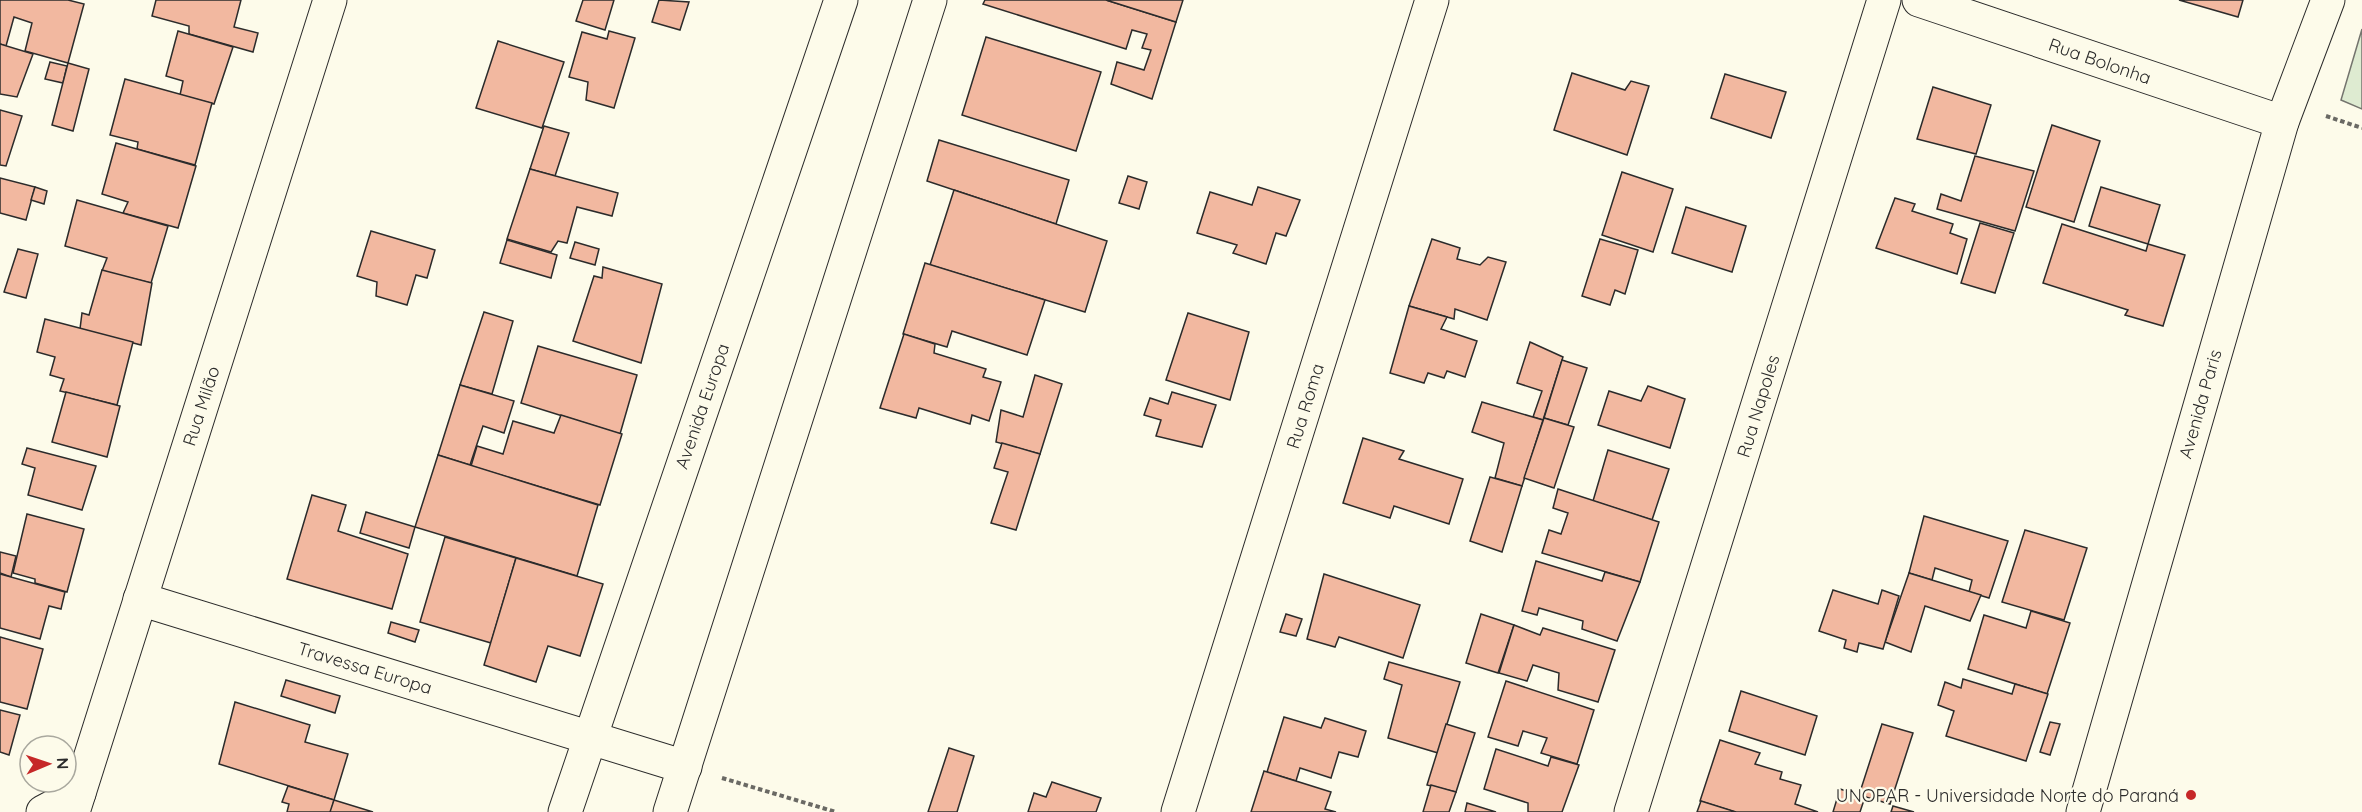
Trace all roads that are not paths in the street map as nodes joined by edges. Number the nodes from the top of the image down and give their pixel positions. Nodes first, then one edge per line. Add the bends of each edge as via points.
1 (330, 0) edge
2 (841, 0) edge
3 (930, 0) edge
4 (1432, 0) edge
5 (1884, 0) edge
6 (1919, 0) edge
7 (2328, 0) edge
8 (2282, 122) junction
9 (140, 599) junction
10 (589, 737) junction
11 (685, 767) junction
12 (76, 802) edge
13 (44, 812) edge
14 (565, 812) edge
15 (670, 812) edge
16 (1178, 812) edge
17 (1630, 812) edge
18 (2083, 812) edge

1 - 9 street, Rua Milão
2 - 10 street, Avenida Europa
3 - 11 street
4 - 16 street, Rua Roma
5 - 17 street, Rua Napoles
6 - 8 street, Rua Bolonha
7 - 8 street, Avenida Paris
8 - 18 street, Avenida Paris
9 - 10 street, Travessa Europa
9 - 12 street, Rua Milão
10 - 11 street, Travessa Europa
10 - 14 street, Avenida Europa
11 - 15 street
12 - 13 street

